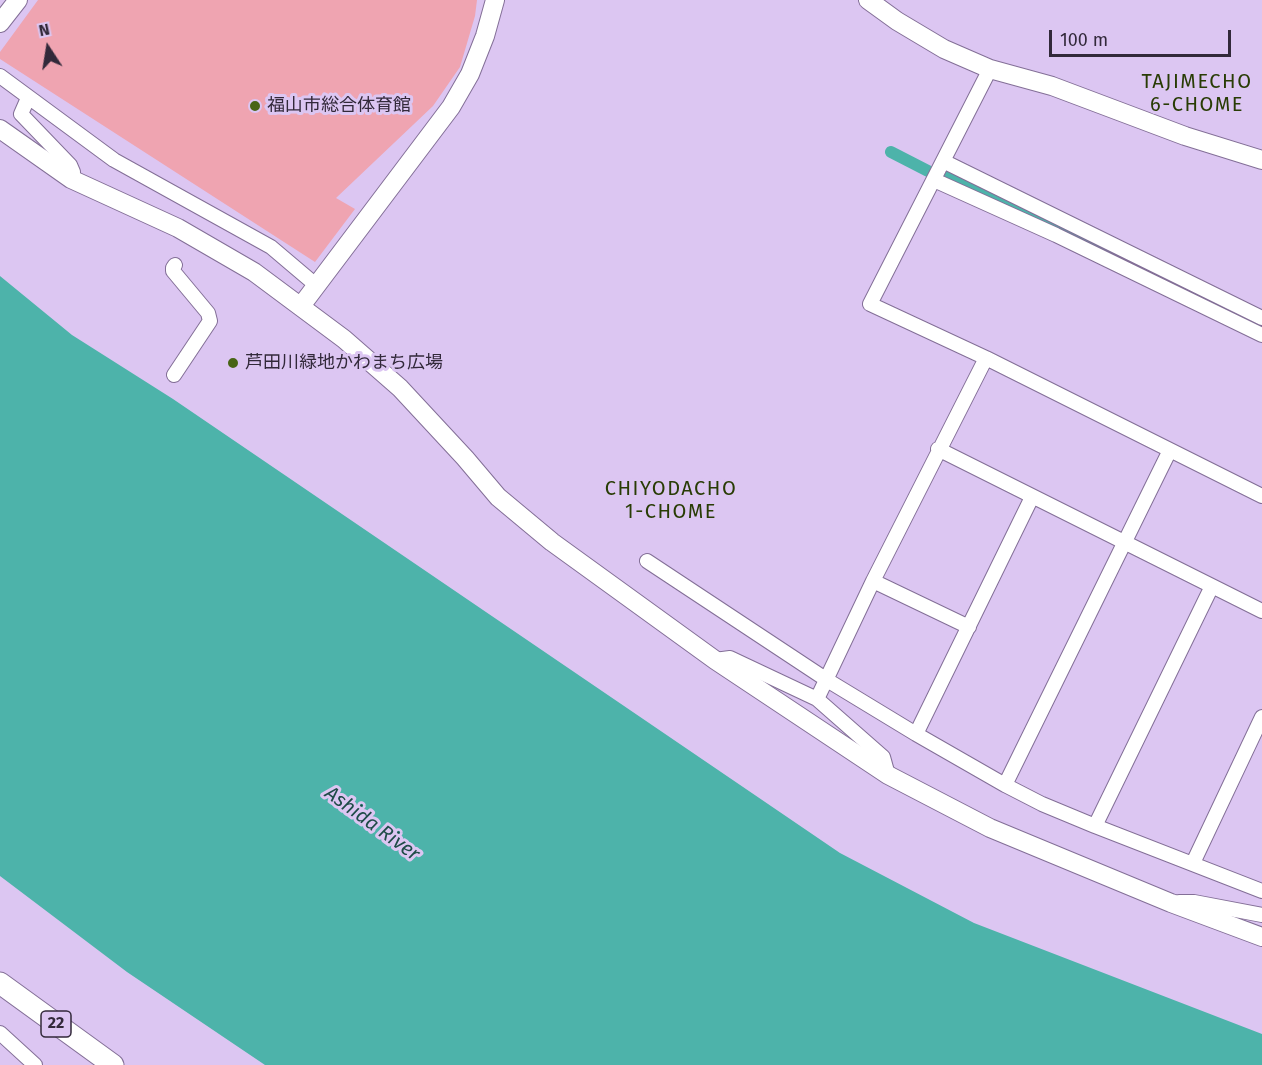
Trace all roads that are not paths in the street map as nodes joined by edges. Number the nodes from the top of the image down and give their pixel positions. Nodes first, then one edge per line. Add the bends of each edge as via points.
1 (18, 0) edge
2 (495, 0) edge
3 (868, 0) edge
4 (0, 23) edge
5 (990, 69) junction
6 (0, 76) edge
7 (28, 98) junction
8 (0, 129) edge
9 (1262, 160) edge
10 (943, 161) junction
11 (71, 180) junction
12 (934, 180) junction
13 (175, 265) dead end
14 (316, 286) junction
15 (301, 306) junction
16 (1262, 318) edge
17 (1262, 335) edge
18 (986, 358) junction
19 (174, 375) dead end
20 (938, 449) junction
21 (1170, 450) junction
22 (1262, 496) edge
23 (1032, 497) junction
24 (1125, 543) junction
25 (647, 561) dead end
26 (873, 581) junction
27 (1212, 586) junction
28 (1262, 611) edge
29 (969, 627) junction
30 (715, 660) junction
31 (827, 680) junction
32 (817, 699) junction
33 (1262, 717) edge
34 (916, 734) junction
35 (888, 775) junction
36 (1005, 785) junction
37 (1095, 826) junction
38 (1193, 863) junction
39 (1262, 891) edge
40 (1171, 903) junction
41 (1262, 915) edge
42 (1262, 937) edge
43 (0, 983) edge
44 (0, 1033) edge
45 (35, 1065) edge
46 (113, 1065) edge

1 - 4 street
2 - 14 street via 471,74 451,107
3 - 5 street via 944,49
5 - 9 street via 1052,86
5 - 10 street
6 - 7 street
7 - 11 street via 21,114 70,165
7 - 14 street via 114,160 271,247
8 - 11 street
10 - 12 street
10 - 16 street
11 - 15 street via 178,228 254,272
12 - 17 street
12 - 18 street via 870,304
13 - 19 street via 173,271 208,313 210,321
14 - 15 street
15 - 30 street via 400,388 498,497 552,542
18 - 20 street
18 - 21 street
20 - 23 street
20 - 26 street
21 - 22 street
21 - 24 street
23 - 24 street
23 - 29 street
24 - 27 street
24 - 36 street
25 - 31 street
26 - 29 street
26 - 31 street
27 - 28 street
27 - 37 street
29 - 34 street
30 - 32 street via 730,658
30 - 35 street
31 - 32 street
31 - 34 street
32 - 35 street via 883,757
33 - 38 street
34 - 36 street
35 - 40 street via 990,828
36 - 37 street
37 - 38 street
38 - 39 street
40 - 41 street via 1194,902
40 - 42 street
43 - 46 main road, 22
44 - 45 street

